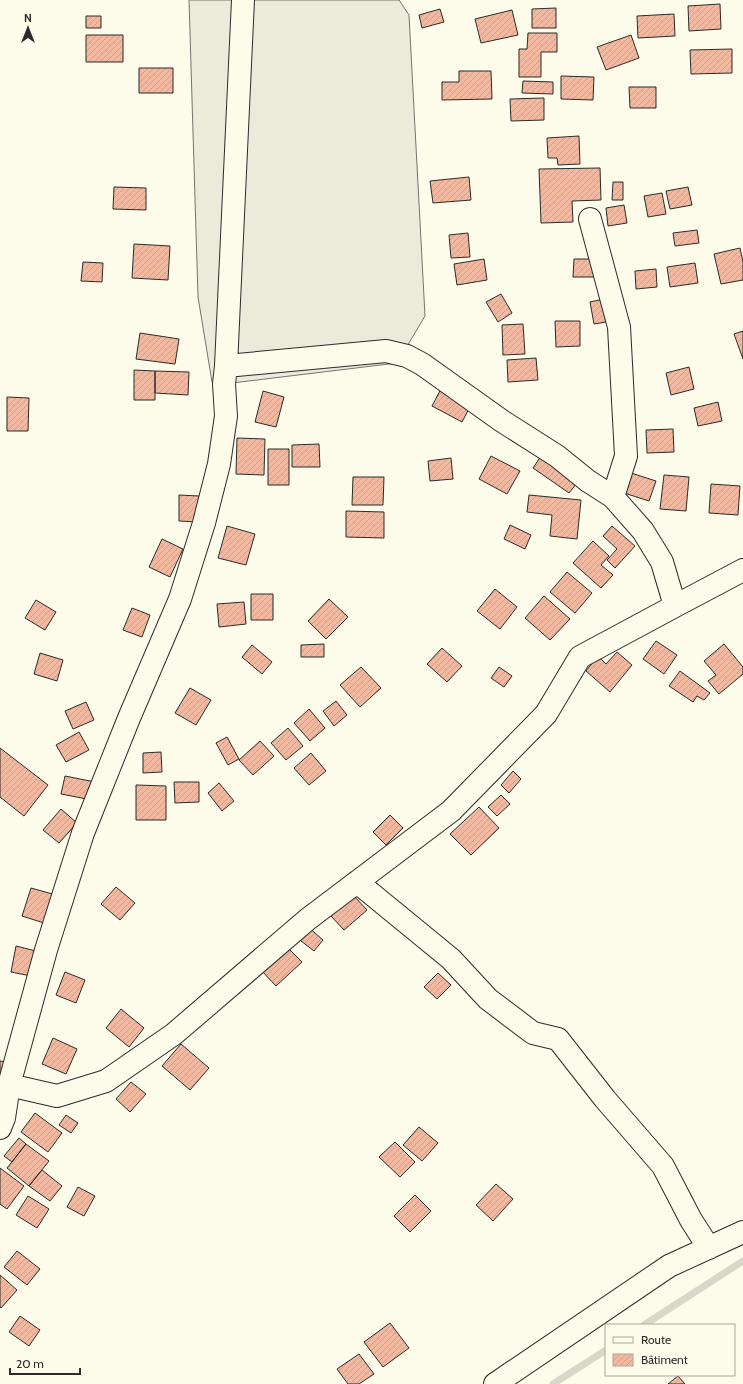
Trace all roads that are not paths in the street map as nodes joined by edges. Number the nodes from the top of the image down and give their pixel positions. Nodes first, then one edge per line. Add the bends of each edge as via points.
1 (243, 0) edge
2 (590, 219) dead end
3 (226, 366) junction
4 (614, 497) junction
5 (743, 570) edge
6 (674, 606) junction
7 (357, 882) junction
8 (9, 1085) junction
9 (0, 1128) edge
10 (743, 1232) edge
11 (709, 1248) junction
12 (495, 1384) edge

1 - 3 street
2 - 4 street via 619,327 626,456
3 - 4 street via 386,351 407,356
3 - 8 street via 226,416 219,464 204,523 180,599 83,833 46,950
4 - 6 street via 643,531 662,562
5 - 6 street
6 - 7 street via 580,657 546,714 451,811
7 - 8 street via 308,919 174,1034 106,1081 57,1096
7 - 11 street via 451,959 488,999 533,1033 558,1039 605,1099 663,1166
8 - 9 street
10 - 11 street
11 - 12 street via 670,1266

